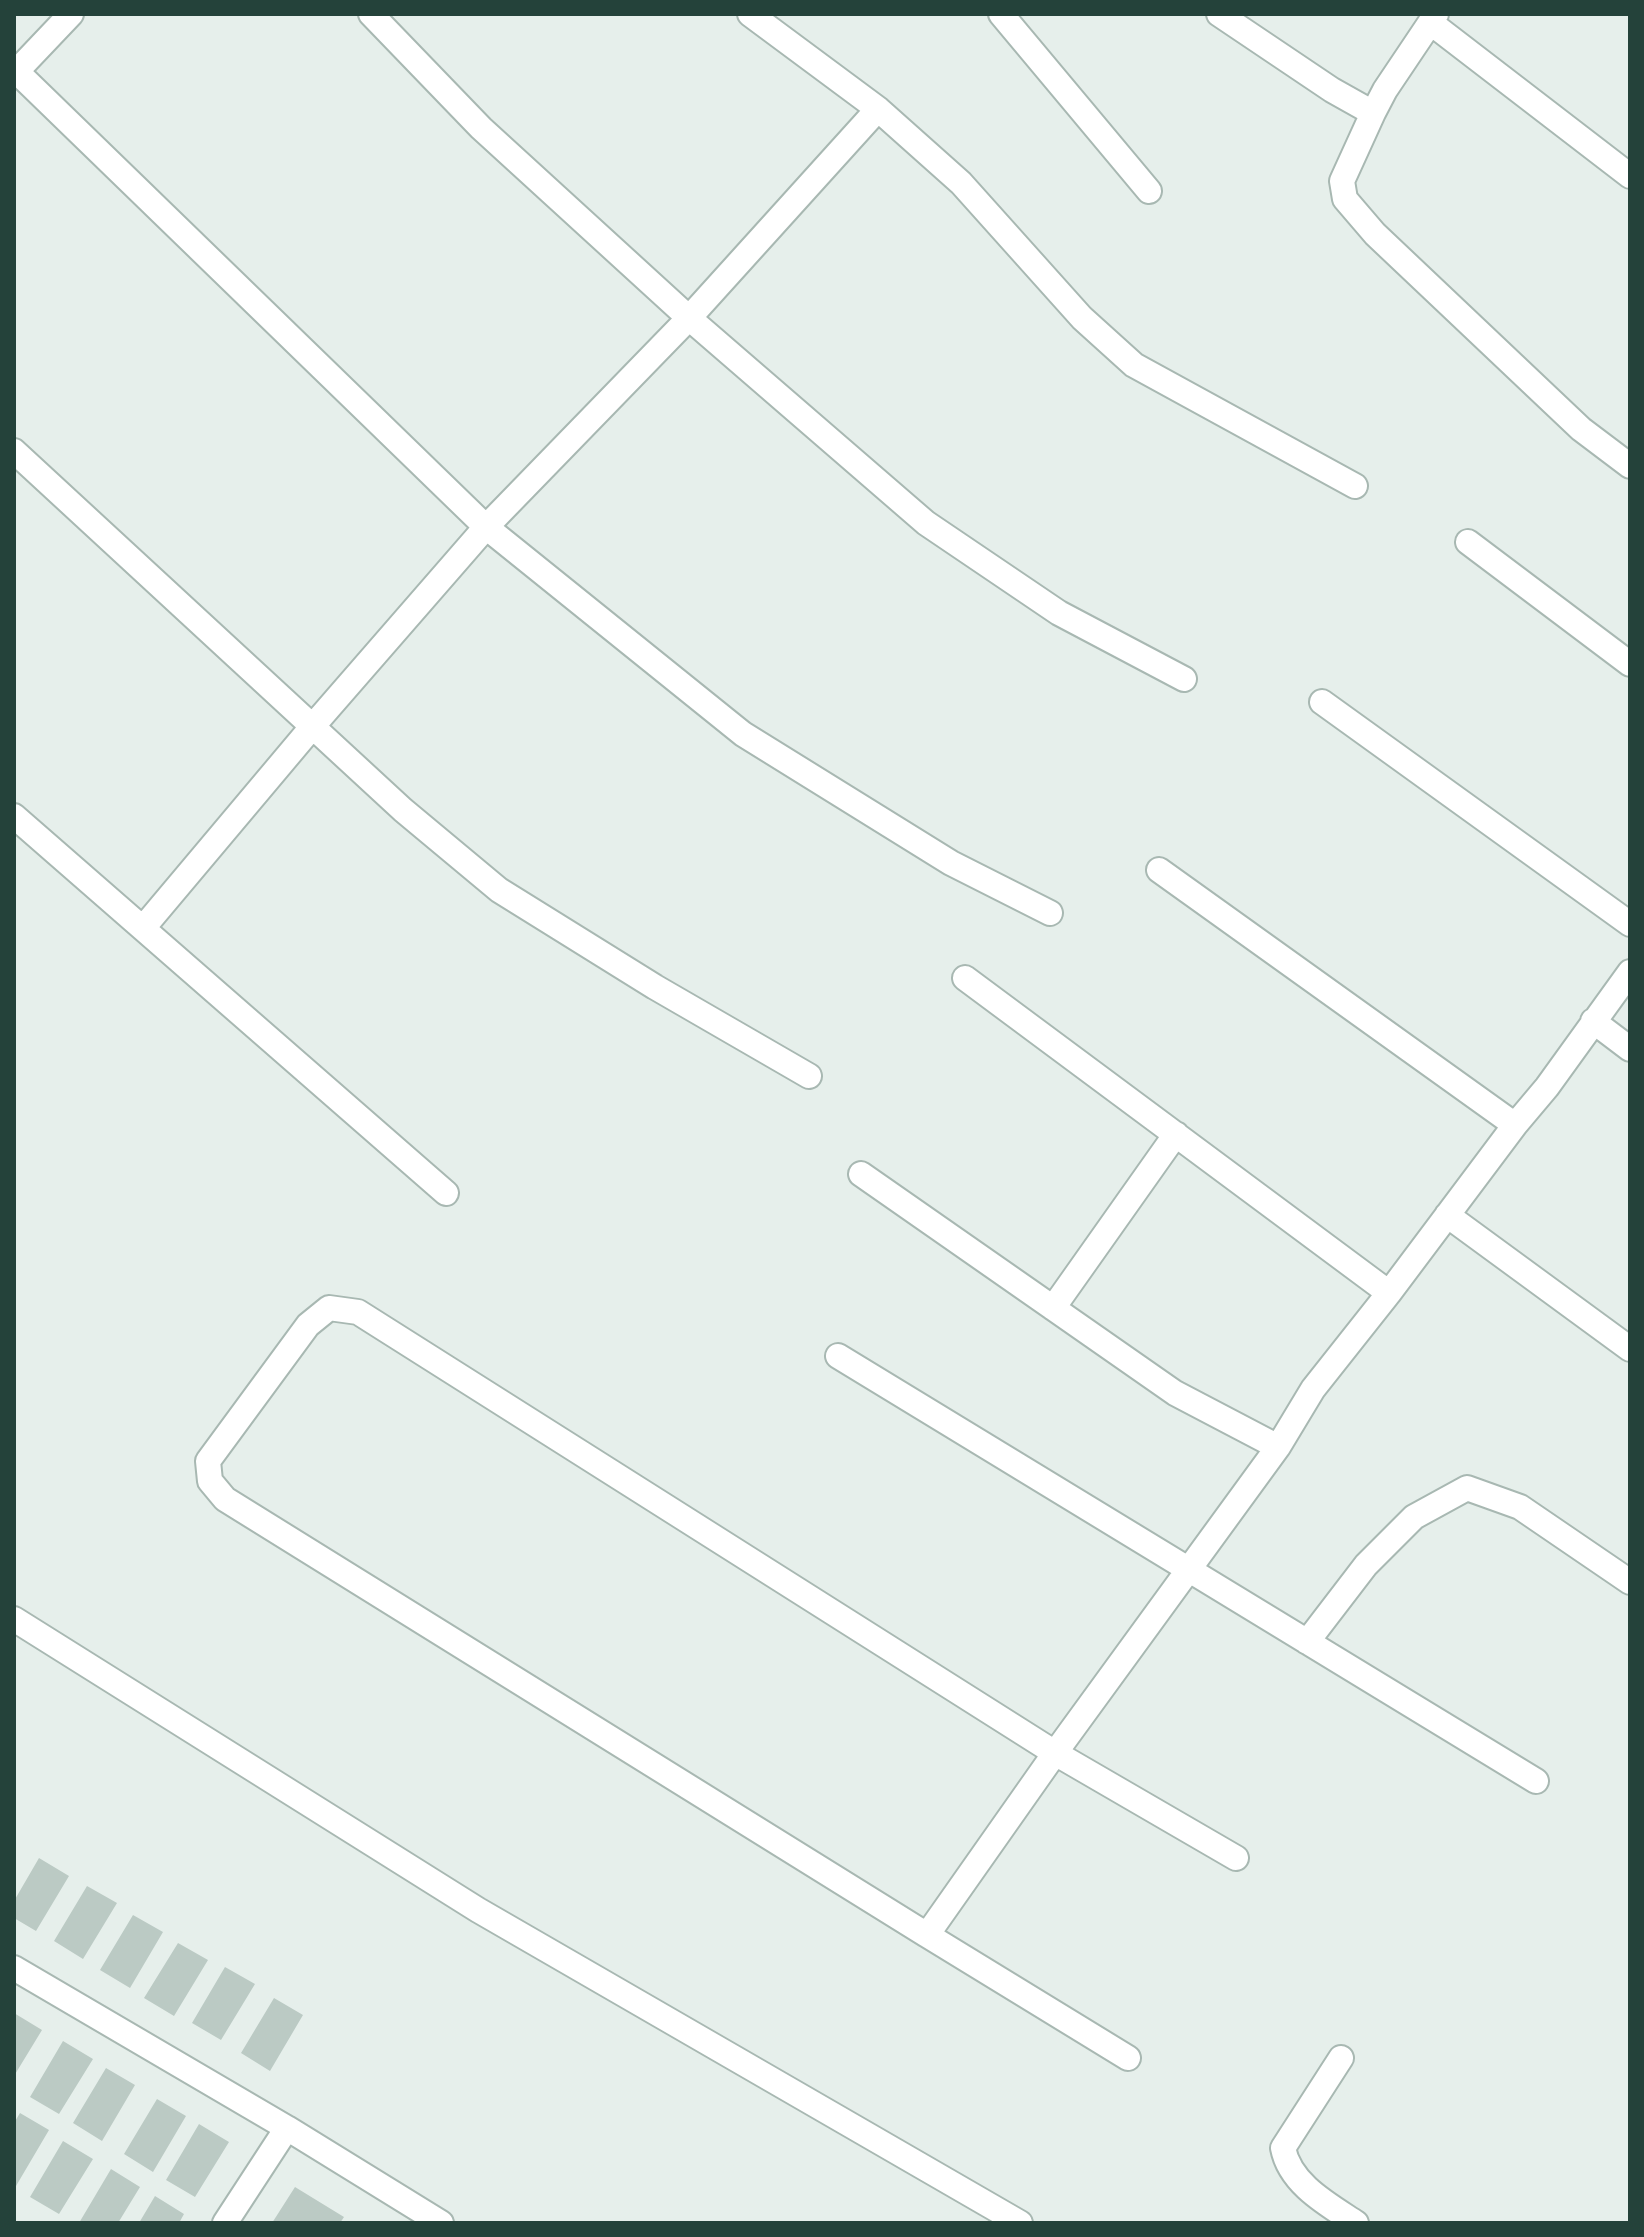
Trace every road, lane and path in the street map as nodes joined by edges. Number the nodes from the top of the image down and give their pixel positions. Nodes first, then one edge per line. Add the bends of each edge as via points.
1 (71, 14) edge
2 (371, 14) edge
3 (750, 14) edge
4 (1219, 14) edge
5 (1434, 18) edge
6 (1014, 20) edge
7 (15, 72) edge
8 (878, 109) junction
9 (1373, 113) junction
10 (1630, 176) edge
11 (1149, 191) dead end
12 (689, 318) junction
13 (14, 451) edge
14 (1630, 466) edge
15 (1355, 486) dead end
16 (486, 527) junction
17 (1468, 542) dead end
18 (1630, 664) edge
19 (1184, 679) dead end
20 (1322, 702) dead end
21 (312, 727) junction
22 (14, 816) edge
23 (1159, 870) dead end
24 (1050, 913) dead end
25 (1630, 924) edge
26 (143, 928) junction
27 (1630, 972) edge
28 (965, 978) dead end
29 (1593, 1021) junction
30 (1630, 1049) edge
31 (809, 1076) dead end
32 (1515, 1125) junction
33 (1176, 1134) junction
34 (861, 1174) dead end
35 (446, 1193) dead end
36 (1447, 1215) junction
37 (1389, 1293) junction
38 (1053, 1308) junction
39 (1630, 1349) edge
40 (838, 1356) dead end
41 (1278, 1447) junction
42 (1189, 1570) junction
43 (1630, 1582) edge
44 (15, 1623) edge
45 (1307, 1642) junction
46 (1055, 1753) junction
47 (1536, 1781) dead end
48 (1236, 1858) dead end
49 (927, 1935) junction
50 (14, 1968) edge
51 (1128, 2058) dead end
52 (1341, 2058) dead end
53 (287, 2128) junction
54 (225, 2223) edge
55 (441, 2223) edge
56 (1020, 2223) edge
57 (1356, 2223) edge

1 - 7 street
2 - 12 street via 481,128
3 - 8 street
4 - 9 street
5 - 9 street
5 - 10 street
6 - 11 street
7 - 16 street
8 - 12 street
8 - 15 street via 961,183 1082,318 1134,365
9 - 14 street via 1342,181 1345,199 1375,234 1581,429
12 - 16 street
12 - 19 street via 926,523 1059,613
13 - 21 street
16 - 21 street
16 - 24 street via 743,734 951,863
17 - 18 street
20 - 25 street
21 - 26 street
21 - 31 street via 499,890
22 - 26 street
23 - 32 street
26 - 35 street
27 - 29 street
28 - 33 street
29 - 30 street
29 - 32 street
32 - 36 street
33 - 37 street
33 - 38 street
34 - 38 street
36 - 37 street
36 - 39 street
37 - 41 street via 1313,1389
38 - 41 street via 1175,1393
40 - 42 street
41 - 42 street
42 - 45 street
42 - 46 street
43 - 45 street via 1520,1507 1467,1488 1414,1517 1366,1565
44 - 56 street via 478,1910
45 - 47 street
46 - 48 street
46 - 49 street
46 - 49 street via 358,1312 329,1308 308,1325 208,1461 210,1481 225,1499
49 - 51 street
50 - 53 street
52 - 57 street via 1283,2148 1286,2165 1300,2181
53 - 54 street
53 - 55 street

